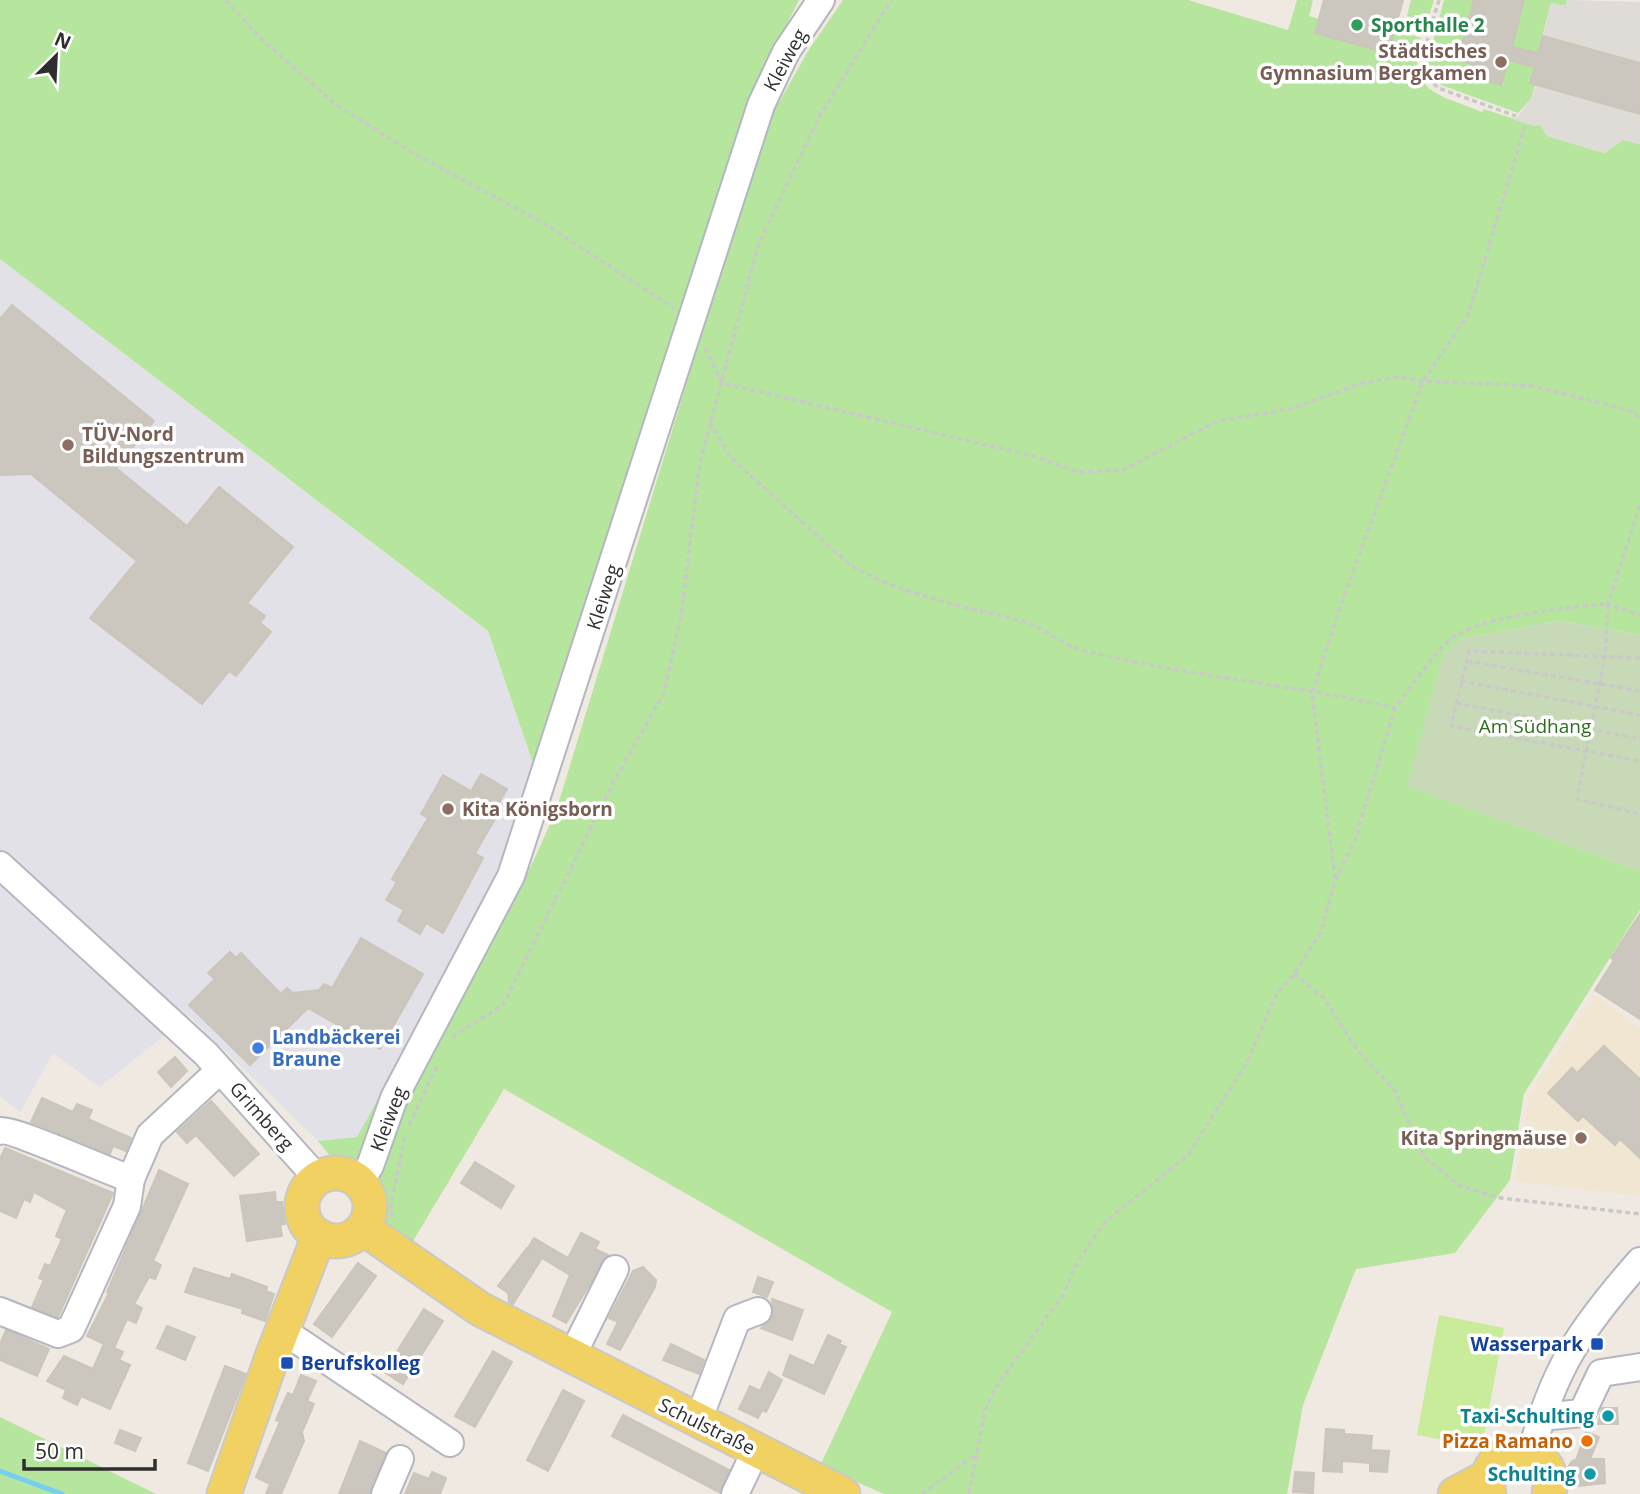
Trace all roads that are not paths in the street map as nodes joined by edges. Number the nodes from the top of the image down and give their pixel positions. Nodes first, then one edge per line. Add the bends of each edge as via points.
1 (821, 0) edge
2 (0, 865) edge
3 (213, 1062) junction
4 (0, 1131) edge
5 (131, 1179) junction
6 (318, 1179) junction
7 (359, 1183) junction
8 (372, 1234) junction
9 (319, 1237) junction
10 (1640, 1261) edge
11 (615, 1269) dead end
12 (0, 1311) edge
13 (758, 1311) dead end
14 (282, 1330) junction
15 (571, 1358) junction
16 (1640, 1367) edge
17 (1541, 1417) junction
18 (698, 1421) junction
19 (450, 1443) dead end
20 (756, 1450) junction
21 (1531, 1454) junction
22 (400, 1459) dead end
23 (1488, 1485) edge
24 (228, 1493) edge
25 (385, 1494) edge
26 (735, 1494) edge
27 (843, 1494) edge
28 (1455, 1494) edge
29 (1549, 1494) edge

1 - 7 street, Kleiweg via 786,52 761,105 511,876 394,1098 370,1166
2 - 3 street, Grimberg
3 - 5 street via 150,1135
3 - 6 street, Grimberg
4 - 5 street via 16,1132
5 - 12 street via 127,1206 71,1329 58,1334
6 - 7 main road via 341,1174
6 - 9 main road via 306,1192 302,1212
7 - 8 main road via 366,1190
8 - 9 main road via 348,1239
8 - 15 main road, Schulstraße via 480,1309
9 - 14 main road
10 - 17 street via 1569,1350
11 - 15 street
13 - 18 street via 737,1319
14 - 19 street
14 - 24 main road
15 - 18 main road, Schulstraße
16 - 17 street via 1601,1373 1582,1413
17 - 21 street
18 - 20 main road, Schulstraße
20 - 26 street
20 - 27 main road, Schulstraße
21 - 23 main road via 1509,1453 1499,1458
21 - 29 main road via 1548,1470
22 - 25 street
23 - 28 main road

